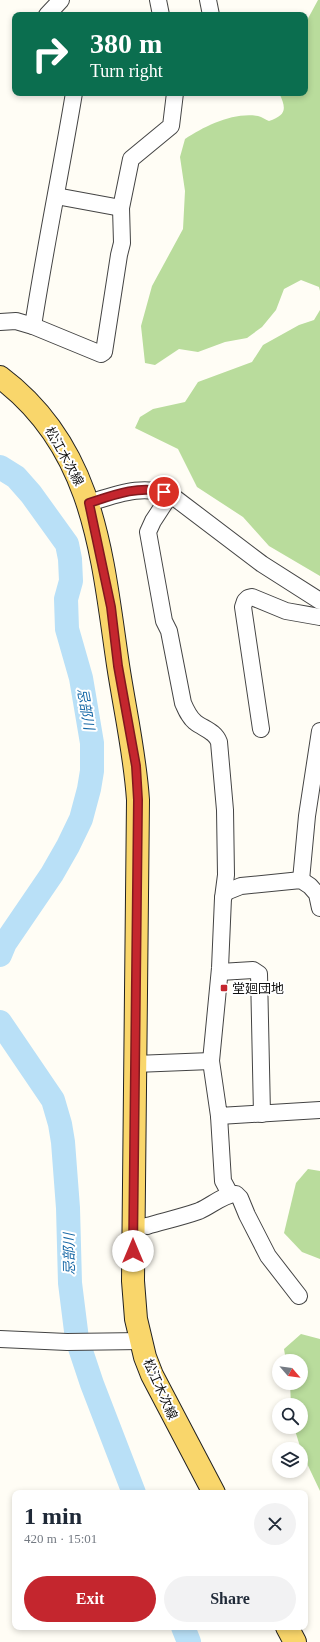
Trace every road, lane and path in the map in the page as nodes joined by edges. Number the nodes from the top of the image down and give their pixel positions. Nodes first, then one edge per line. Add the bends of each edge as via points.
1 (61, 0) edge
2 (158, 0) edge
3 (208, 0) edge
4 (50, 12) edge
5 (160, 12) edge
6 (210, 12) edge
7 (73, 96) edge
8 (175, 96) edge
9 (56, 196) junction
10 (121, 208) junction
11 (0, 322) edge
12 (33, 326) junction
13 (0, 377) edge
14 (170, 495) junction
15 (89, 503) junction
16 (320, 601) edge
17 (320, 617) edge
18 (261, 729) dead end
19 (320, 731) edge
20 (301, 880) junction
21 (223, 898) junction
22 (320, 908) edge
23 (220, 972) junction
24 (211, 1062) junction
25 (135, 1064) junction
26 (320, 1110) edge
27 (262, 1114) junction
28 (219, 1116) junction
29 (230, 1194) junction
30 (147, 1226) dead end
31 (299, 1296) dead end
32 (0, 1339) edge
33 (141, 1341) junction
34 (212, 1490) edge
35 (288, 1630) edge
36 (295, 1642) edge

1 - 4 street
2 - 5 street
3 - 6 street
7 - 9 street
8 - 10 street via 171,126 131,158
9 - 10 street
9 - 12 street
10 - 12 street via 122,243 104,352 101,354
11 - 12 street via 16,321
13 - 15 main road, 松江木次線 via 24,395 45,420 74,466
14 - 15 street via 157,490 133,490
14 - 16 street via 262,564
14 - 21 street via 148,532 164,621 169,631 183,703 194,722 216,735 220,742 225,817 226,875
15 - 25 main road, 松江木次線 via 111,607 118,666 136,766 138,808
17 - 18 street via 286,611 252,597 244,602
19 - 20 street
20 - 21 street via 241,886 226,892
20 - 22 street via 317,894
21 - 23 street
23 - 24 street
23 - 27 street via 253,970 259,974
24 - 25 street
24 - 28 street
25 - 33 main road, 松江木次線 via 133,1281 136,1319
26 - 27 street
27 - 28 street
28 - 29 street via 223,1181
29 - 30 street via 198,1211
29 - 31 street via 236,1194 240,1198 268,1256
32 - 33 street via 67,1342
33 - 34 main road, 松江木次線 via 157,1387
35 - 36 main road

